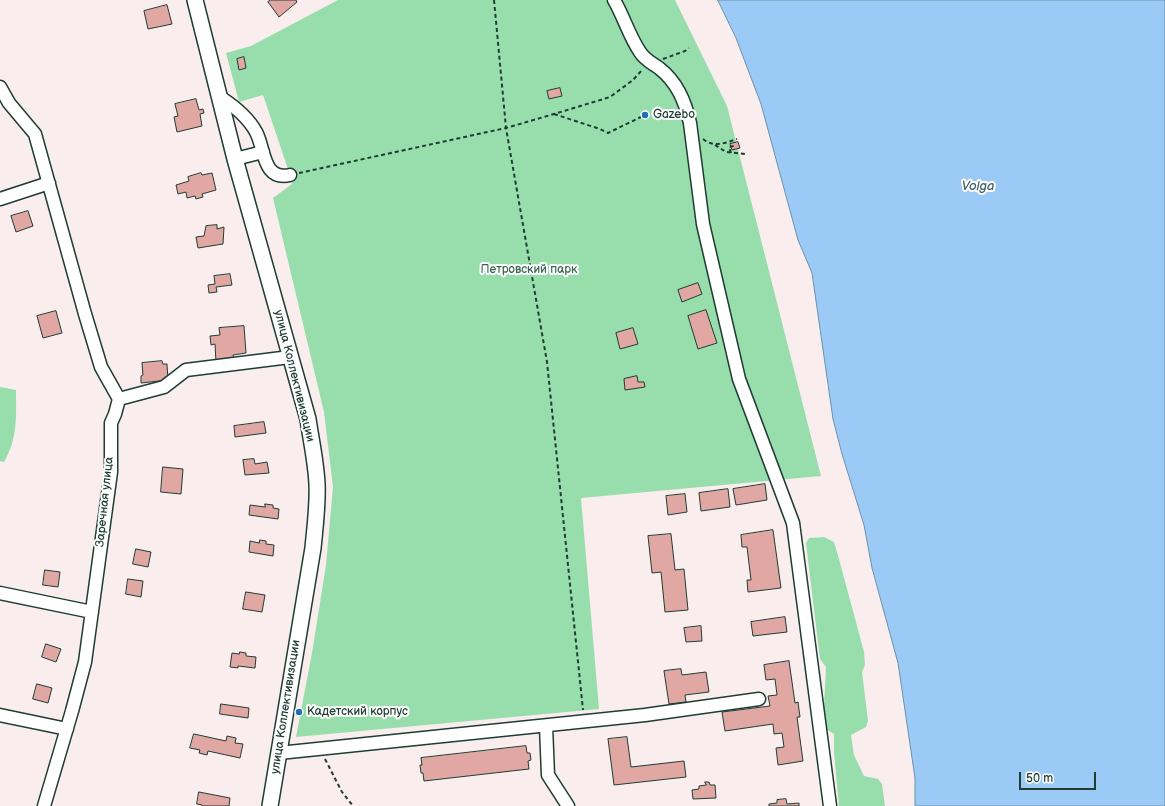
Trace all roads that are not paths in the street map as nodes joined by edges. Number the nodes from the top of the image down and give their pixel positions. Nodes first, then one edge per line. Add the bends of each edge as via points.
1 (195, 0) edge
2 (614, 0) edge
3 (0, 88) edge
4 (220, 97) junction
5 (262, 152) junction
6 (235, 160) junction
7 (290, 175) road end
8 (49, 183) junction
9 (0, 199) edge
10 (290, 357) junction
11 (119, 399) junction
12 (0, 593) edge
13 (92, 612) junction
14 (759, 700) dead end
15 (0, 715) edge
16 (546, 726) junction
17 (67, 729) junction
18 (279, 753) junction
19 (44, 806) edge
20 (270, 806) edge
21 (568, 806) edge
22 (830, 806) edge

1 - 4 main road, улица Коллективизации
2 - 22 street via 643,57 666,74 682,96 690,123 703,224 739,379 793,523
3 - 8 street via 35,134
4 - 5 street via 234,105 255,131
4 - 6 main road, улица Коллективизации
5 - 6 street
5 - 7 street via 266,166 272,171 278,175
6 - 10 main road, улица Коллективизации
8 - 9 street
8 - 11 street via 102,367
10 - 11 street via 186,370 164,387
10 - 18 main road, улица Коллективизации via 308,419 317,484 313,548
11 - 13 street, Заречная улица via 111,423 111,472
12 - 13 street
13 - 17 street, Заречная улица via 85,662
14 - 16 street
15 - 17 street
16 - 18 street
16 - 21 street via 548,776
17 - 19 street, Заречная улица
18 - 20 main road, улица Коллективизации

